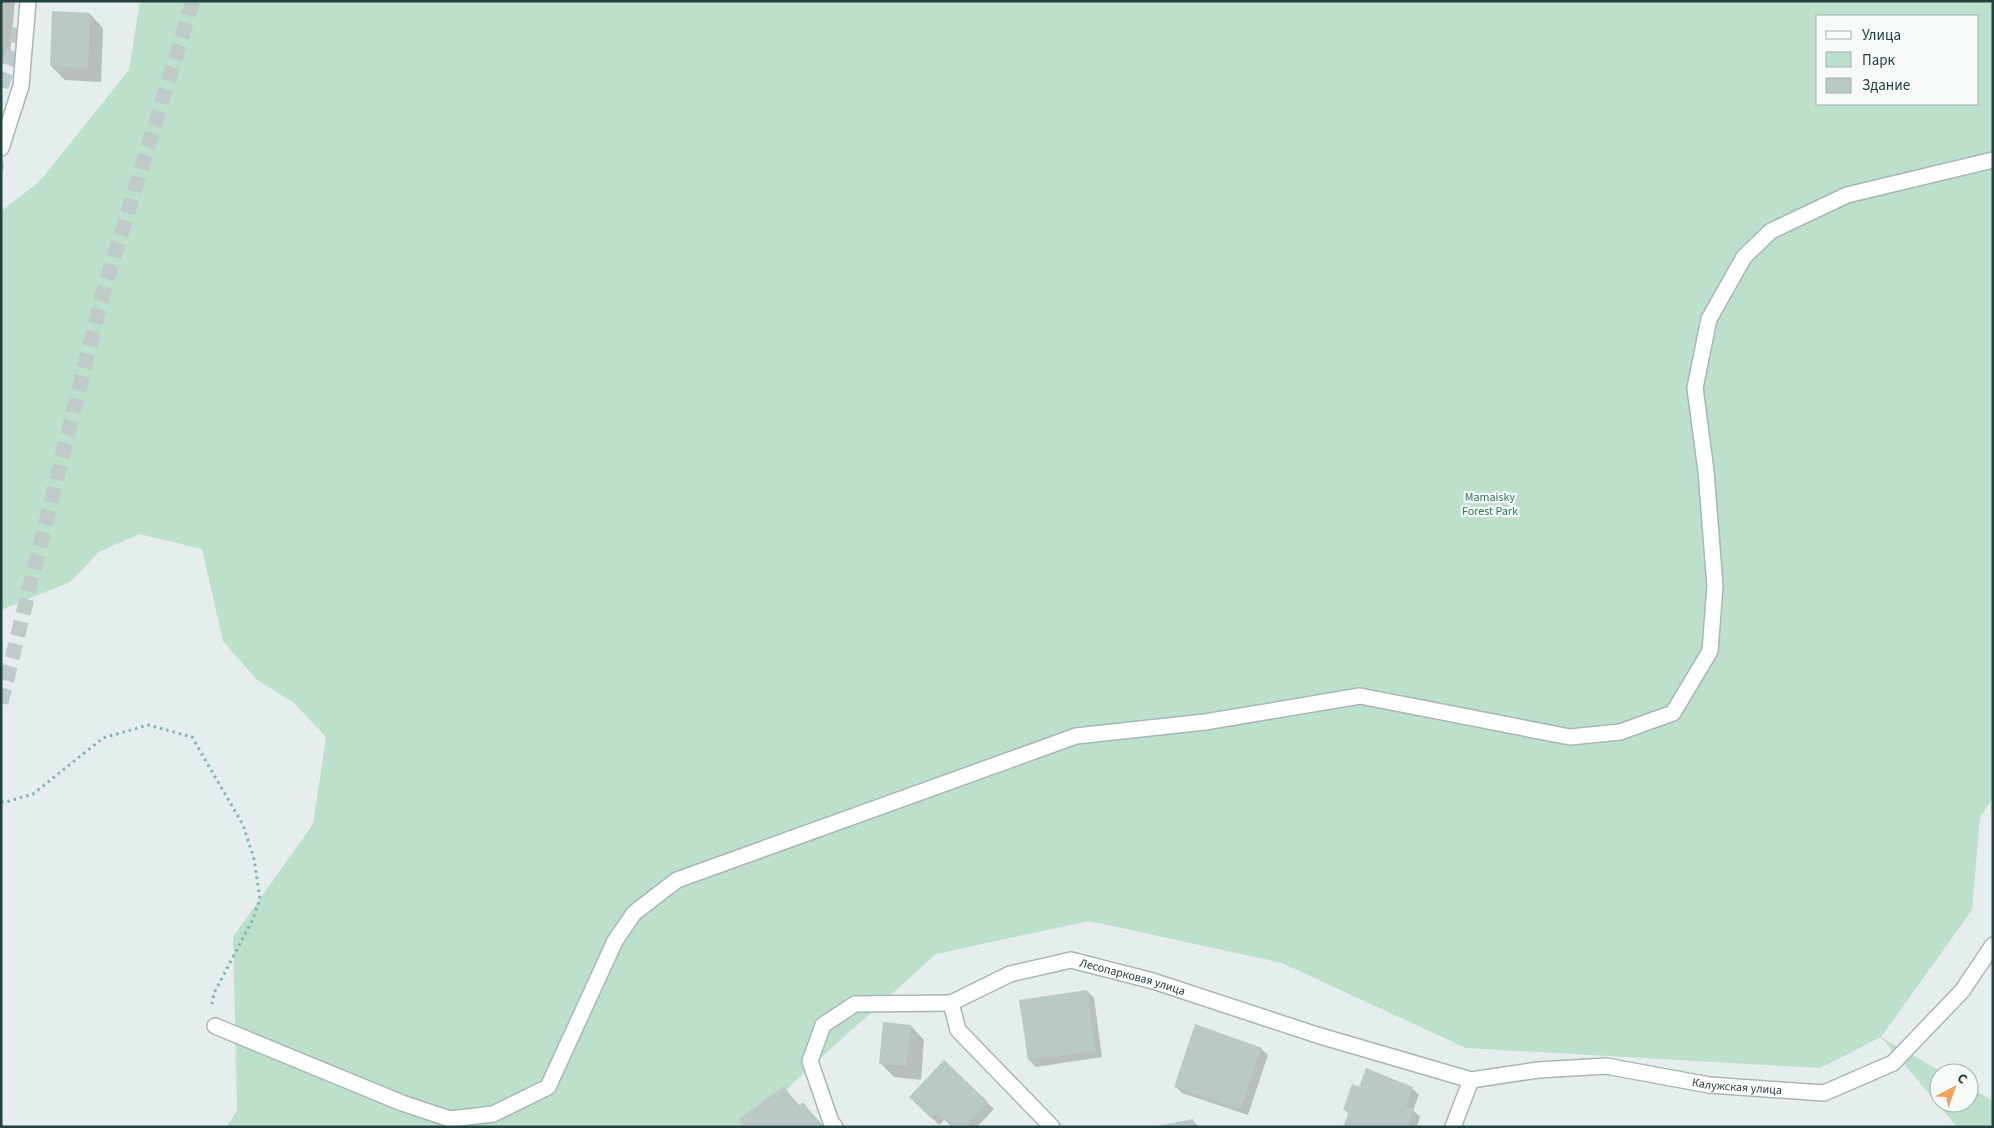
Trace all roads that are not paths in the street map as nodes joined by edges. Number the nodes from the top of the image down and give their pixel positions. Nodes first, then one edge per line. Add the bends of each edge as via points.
1 (28, 1) edge
2 (1, 148) edge
3 (1993, 160) edge
4 (1993, 945) edge
5 (951, 1003) junction
6 (215, 1026) road end
7 (1471, 1080) junction
8 (835, 1127) edge
9 (1052, 1127) edge
10 (1453, 1127) edge

1 - 2 street via 21,86
3 - 6 street via 1847,195 1771,232 1744,258 1709,319 1695,388 1706,471 1715,586 1710,651 1673,712 1620,732 1570,737 1360,696 1205,722 1076,736 677,880 634,913 615,941 548,1087 493,1114 450,1120
4 - 7 street, Калужская улица via 1962,991 1893,1063 1824,1093 1709,1085 1606,1066 1538,1070
5 - 7 street, Лесопарковая улица via 1010,974 1071,960 1153,981
5 - 8 street via 855,1004 822,1025 810,1061
5 - 9 street via 958,1030
7 - 10 street

